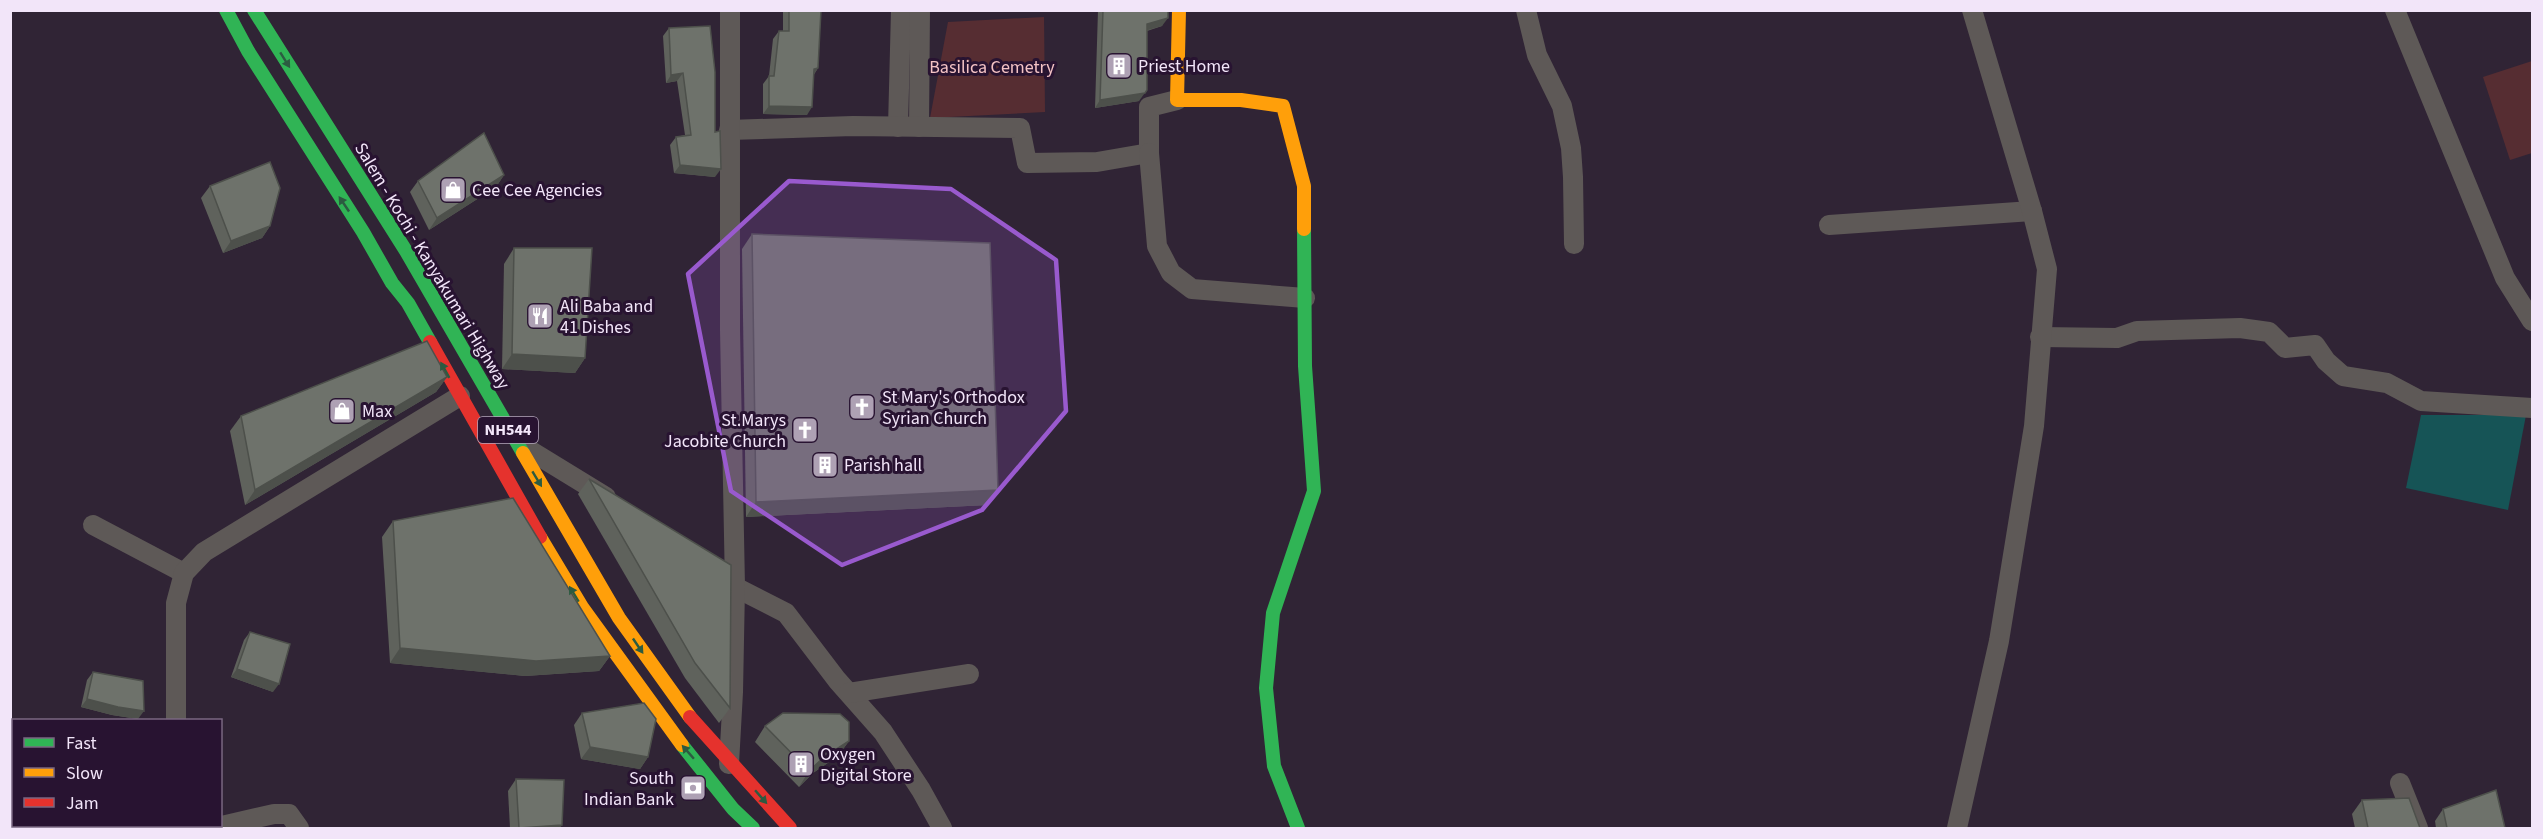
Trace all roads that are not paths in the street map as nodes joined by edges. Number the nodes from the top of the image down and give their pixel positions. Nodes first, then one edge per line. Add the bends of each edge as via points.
1 (226, 10) edge
2 (254, 10) edge
3 (730, 10) edge
4 (901, 10) edge
5 (920, 10) edge
6 (1179, 10) edge
7 (1526, 10) edge
8 (1972, 10) edge
9 (2395, 10) edge
10 (1177, 100) junction
11 (898, 127) junction
12 (919, 127) junction
13 (729, 130) junction
14 (1149, 153) junction
15 (2032, 211) junction
16 (1829, 225) dead end
17 (1574, 244) dead end
18 (1305, 298) junction
19 (2532, 321) edge
20 (2040, 337) junction
21 (459, 396) junction
22 (2532, 408) edge
23 (516, 442) junction
24 (625, 509) edge
25 (93, 525) dead end
26 (715, 563) edge
27 (184, 573) junction
28 (735, 581) junction
29 (969, 674) dead end
30 (849, 693) junction
31 (176, 719) edge
32 (729, 761) junction
33 (2400, 783) dead end
34 (733, 819) edge
35 (222, 826) edge
36 (299, 828) edge
37 (753, 828) edge
38 (790, 828) edge
39 (942, 828) edge
40 (1298, 828) edge
41 (1957, 828) edge
42 (2418, 828) edge

21 -> 1 main road, NH544 via 408,303 392,283
2 -> 23 main road, Salem - Kochi - Kanyakumari Highway / NH544 via 406,251
3 - 13 street
4 - 11 street
5 - 12 street
6 - 10 main road
7 - 17 street via 1537,55 1562,106 1573,177
8 - 15 street
9 - 19 street via 2505,278
10 - 14 street via 1149,107
10 - 18 main road via 1242,100 1284,105 1304,186
11 - 12 street
11 - 13 street
12 - 14 street via 1020,128 1027,163 1097,162
13 - 28 street
14 - 18 street via 1156,246 1171,273 1192,289
15 - 16 street
15 - 20 street via 2047,269
18 - 40 main road via 1305,366 1314,491 1273,614 1266,688 1274,766
20 - 22 street via 2116,338 2137,331 2198,328 2269,332 2285,348 2315,345 2343,376 2387,383 2421,401
20 - 41 street via 2034,426 1999,641
21 - 27 street via 204,552
34 -> 21 main road, NH544 via 582,607
23 - 24 street
23 -> 32 main road, Salem - Kochi - Kanyakumari Highway / NH544 via 619,618 693,722
25 - 27 street
26 - 28 street
27 - 31 street via 176,603
28 - 30 street via 786,613
28 - 32 street
29 - 30 street
30 - 39 street via 883,732
32 - 34 street
32 -> 38 main road, Salem - Kochi - Kanyakumari Highway / NH544
33 - 42 street
34 - 37 main road, NH544
35 - 36 street via 289,814

